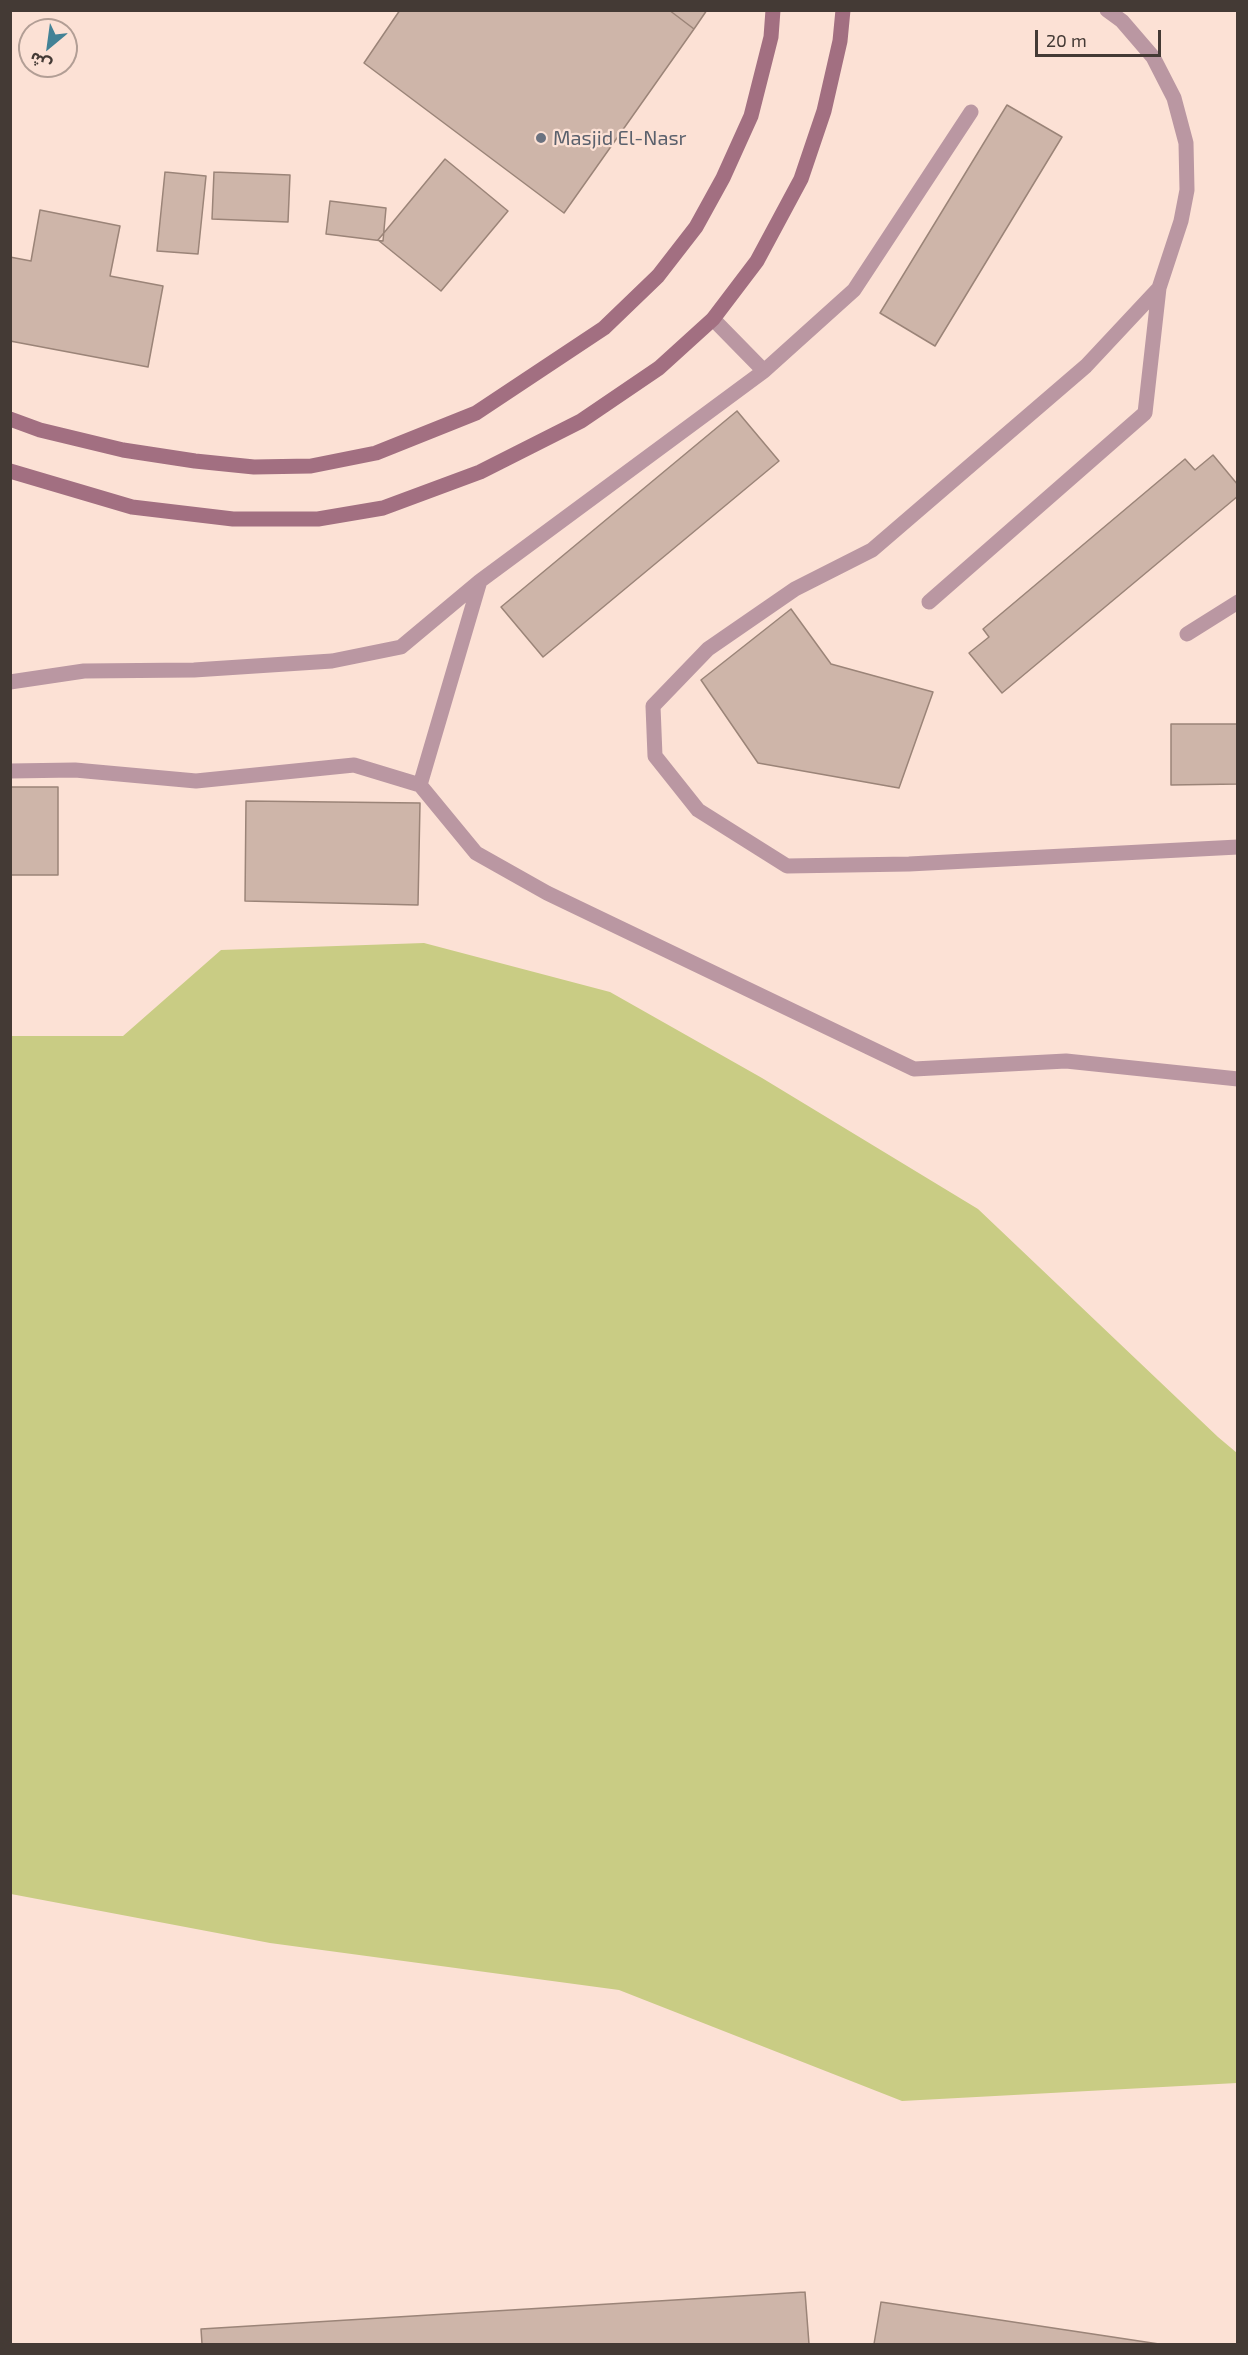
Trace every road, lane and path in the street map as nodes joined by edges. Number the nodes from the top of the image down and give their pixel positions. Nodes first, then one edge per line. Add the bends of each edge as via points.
1 (773, 10) edge
2 (843, 10) edge
3 (1107, 10) edge
4 (971, 112) dead end
5 (1159, 288) junction
6 (713, 319) junction
7 (764, 371) junction
8 (10, 419) edge
9 (10, 471) edge
10 (480, 581) junction
11 (929, 602) dead end
12 (1238, 602) edge
13 (1187, 634) dead end
14 (10, 682) edge
15 (10, 771) edge
16 (420, 785) junction
17 (1238, 848) edge
18 (1238, 1079) edge

1 - 8 main road via 771,37 751,116 696,227 658,276 604,328 476,414 376,453 311,466 254,467 123,450
2 - 6 main road via 824,111 801,179 757,261
3 - 5 street via 1122,21 1153,57 1174,98 1186,143 1187,190
4 - 7 street via 854,290
5 - 11 street via 1145,412
5 - 17 street via 1086,366 872,550 795,589 708,649 653,706 655,756 698,810 787,866
6 - 7 street
6 - 9 main road via 659,368 581,421 480,472 383,508 318,519 233,519 132,507
7 - 10 street
10 - 14 street via 401,647 332,662 194,670 84,670
10 - 16 street
12 - 13 street
15 - 16 street via 75,770 196,781 354,765
16 - 18 street via 476,854 547,893 914,1069 1066,1061

